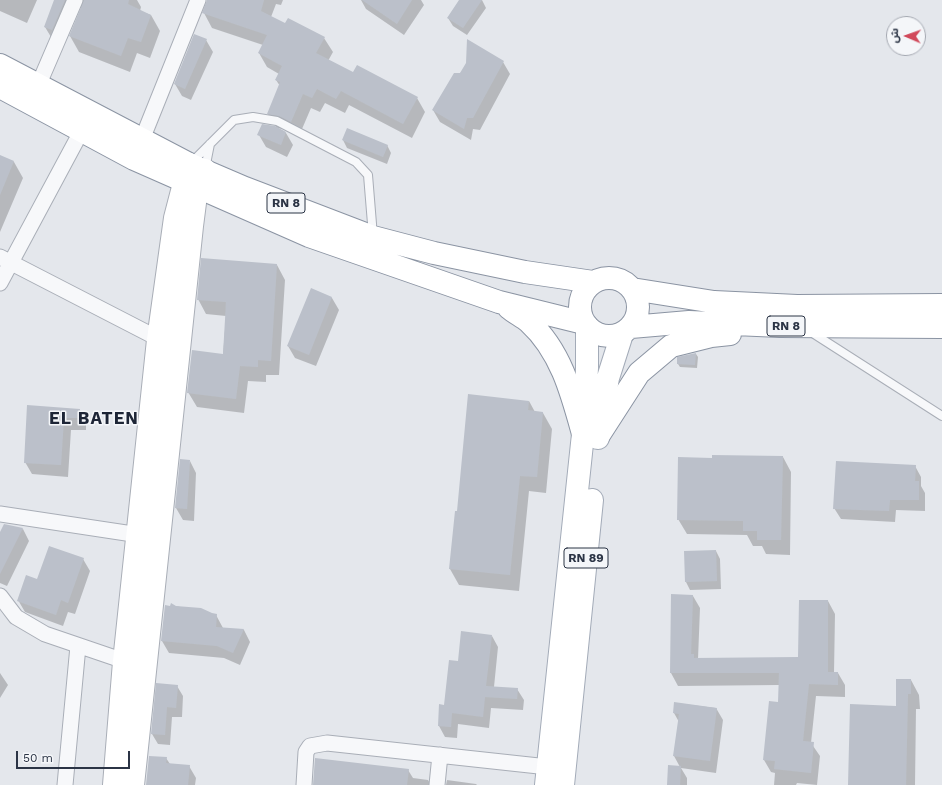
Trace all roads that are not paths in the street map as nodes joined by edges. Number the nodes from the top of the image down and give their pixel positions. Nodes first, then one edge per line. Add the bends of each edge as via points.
1 (75, 0) edge
2 (198, 0) edge
3 (0, 66) edge
4 (38, 86) junction
5 (0, 87) edge
6 (82, 130) junction
7 (210, 144) junction
8 (138, 150) junction
9 (194, 176) junction
10 (373, 237) junction
11 (6, 261) edge
12 (593, 282) junction
13 (0, 283) edge
14 (632, 289) junction
15 (499, 302) junction
16 (942, 305) edge
17 (586, 325) junction
18 (780, 326) junction
19 (802, 326) junction
20 (942, 327) edge
21 (626, 331) junction
22 (158, 340) junction
23 (180, 346) junction
24 (942, 416) edge
25 (591, 434) junction
26 (0, 514) edge
27 (148, 536) junction
28 (0, 596) edge
29 (78, 646) junction
30 (124, 662) junction
31 (146, 666) junction
32 (440, 755) junction
33 (547, 776) edge
34 (65, 785) edge
35 (114, 785) edge
36 (133, 785) edge
37 (304, 785) edge
38 (437, 785) edge
39 (563, 785) edge

1 - 4 street
2 - 8 street
3 - 4 main road, RN 8
4 - 8 main road, RN 8
5 - 6 main road, RN 8
6 - 8 main road, RN 8
6 - 11 street
7 - 9 lane
7 - 9 lane
7 - 10 lane via 234,120 265,118 278,121 356,162 368,176
8 - 9 main road, RN 8
9 - 10 main road, RN 8 via 245,188
9 - 15 main road, RN 8 via 309,236
9 - 22 main road via 175,218
9 - 23 main road
10 - 12 main road, RN 8 via 442,255 525,272
11 - 13 street
11 - 22 street
12 - 14 main road via 603,278 614,278 624,281
12 - 17 main road via 581,296 580,310
14 - 16 main road, RN 8 via 721,303 797,306
14 - 21 main road via 639,308 635,321
15 - 17 main road, RN 8
15 - 25 main road via 529,322 546,343 564,371
17 - 21 main road via 601,336 611,337
17 - 25 main road
18 - 19 main road, RN 8
18 - 21 main road, RN 8 via 689,322
18 - 25 main road via 711,336 672,346 639,373
19 - 20 main road, RN 8
19 - 24 lane
21 - 25 main road, RN 89
22 - 23 street
22 - 27 main road
23 - 27 main road
25 - 33 main road
25 - 39 main road, RN 89
26 - 27 street
27 - 30 main road
27 - 31 main road
28 - 29 street via 16,616 45,634
29 - 30 street
29 - 34 street
30 - 31 street
30 - 35 main road
31 - 36 main road
32 - 33 street
32 - 37 street via 317,744 310,746 306,752
32 - 38 street

